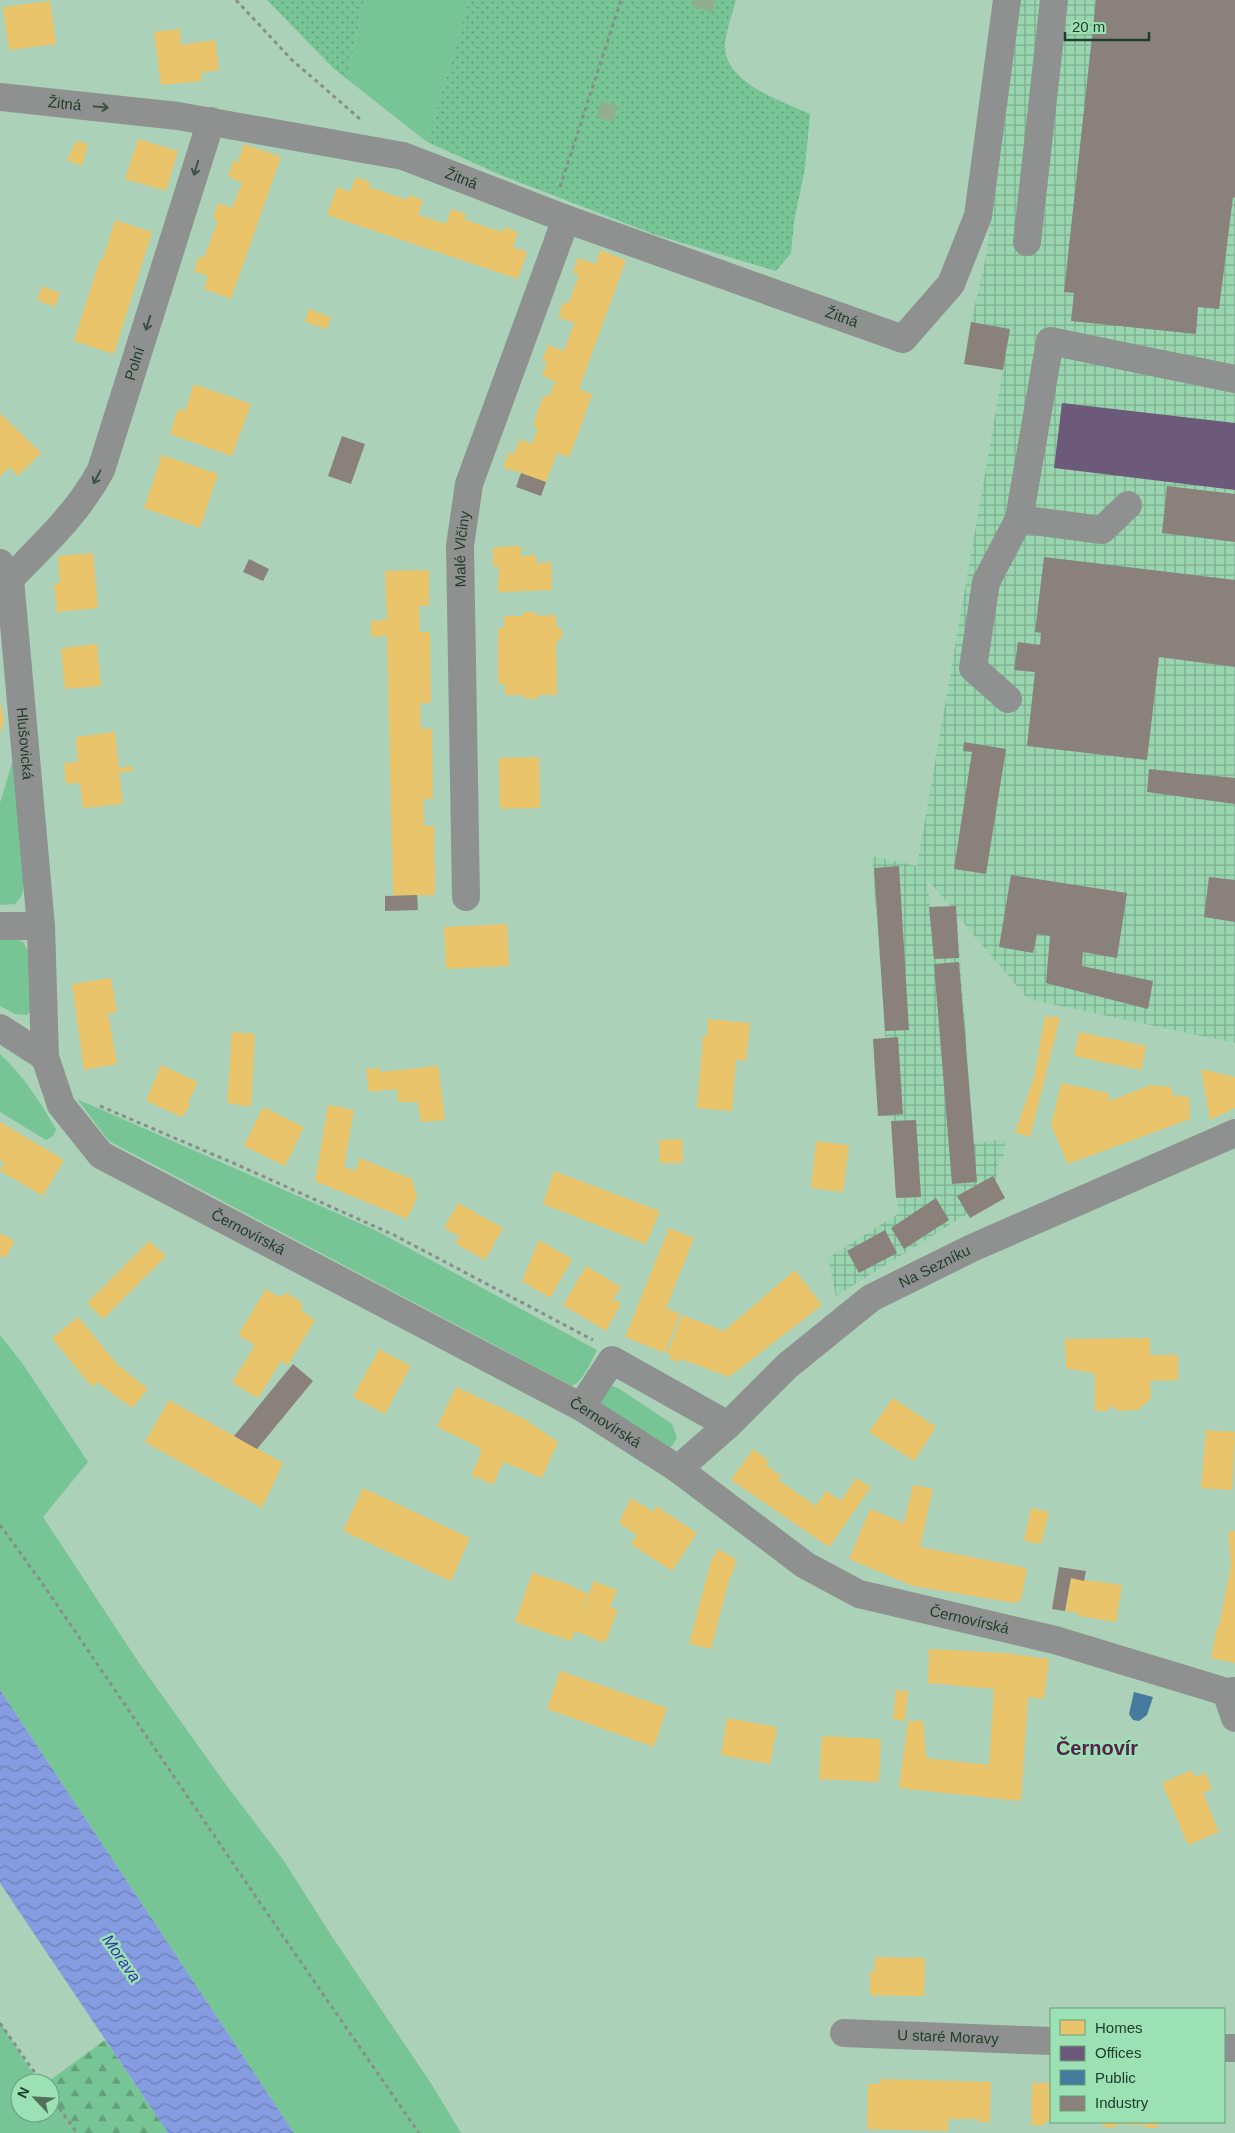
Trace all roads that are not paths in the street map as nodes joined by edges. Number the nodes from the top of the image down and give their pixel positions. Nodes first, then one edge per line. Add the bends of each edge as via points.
1 (1007, 0) edge
2 (1054, 0) edge
3 (0, 97) edge
4 (211, 121) junction
5 (559, 216) junction
6 (1027, 242) dead end
7 (1235, 379) edge
8 (1128, 505) dead end
9 (1019, 520) junction
10 (5, 571) edge
11 (1008, 699) dead end
12 (466, 897) dead end
13 (0, 926) edge
14 (41, 926) junction
15 (0, 1028) edge
16 (45, 1057) junction
17 (1235, 1133) edge
18 (581, 1407) junction
19 (728, 1425) junction
20 (678, 1469) junction
21 (1230, 1692) edge
22 (1235, 1718) edge
23 (844, 2033) dead end
24 (1050, 2041) edge

1 - 5 street, Žitná via 978,216 952,284 903,339
2 - 6 street
3 -> 4 street, Žitná
4 - 5 street, Žitná via 404,156
4 -> 10 street, Polní via 101,470 71,516
5 - 12 street, Malé Vlčiny via 469,484 460,546
7 - 9 street via 1050,341
8 - 9 street via 1102,530
9 - 11 street via 986,582 973,668
10 - 14 street, Hlušovická
13 - 14 street
14 - 16 street, Hlušovická
15 - 16 street
16 - 18 street, Černovírská via 61,1105 101,1155
17 - 19 street, Na Sezníku via 972,1248 871,1298 787,1366
18 - 19 street via 612,1360
18 - 20 street, Černovírská
19 - 20 street, Na Sezníku
20 - 21 street, Černovírská via 805,1565 859,1594 1055,1640
21 - 22 street
23 - 24 street, U staré Moravy

